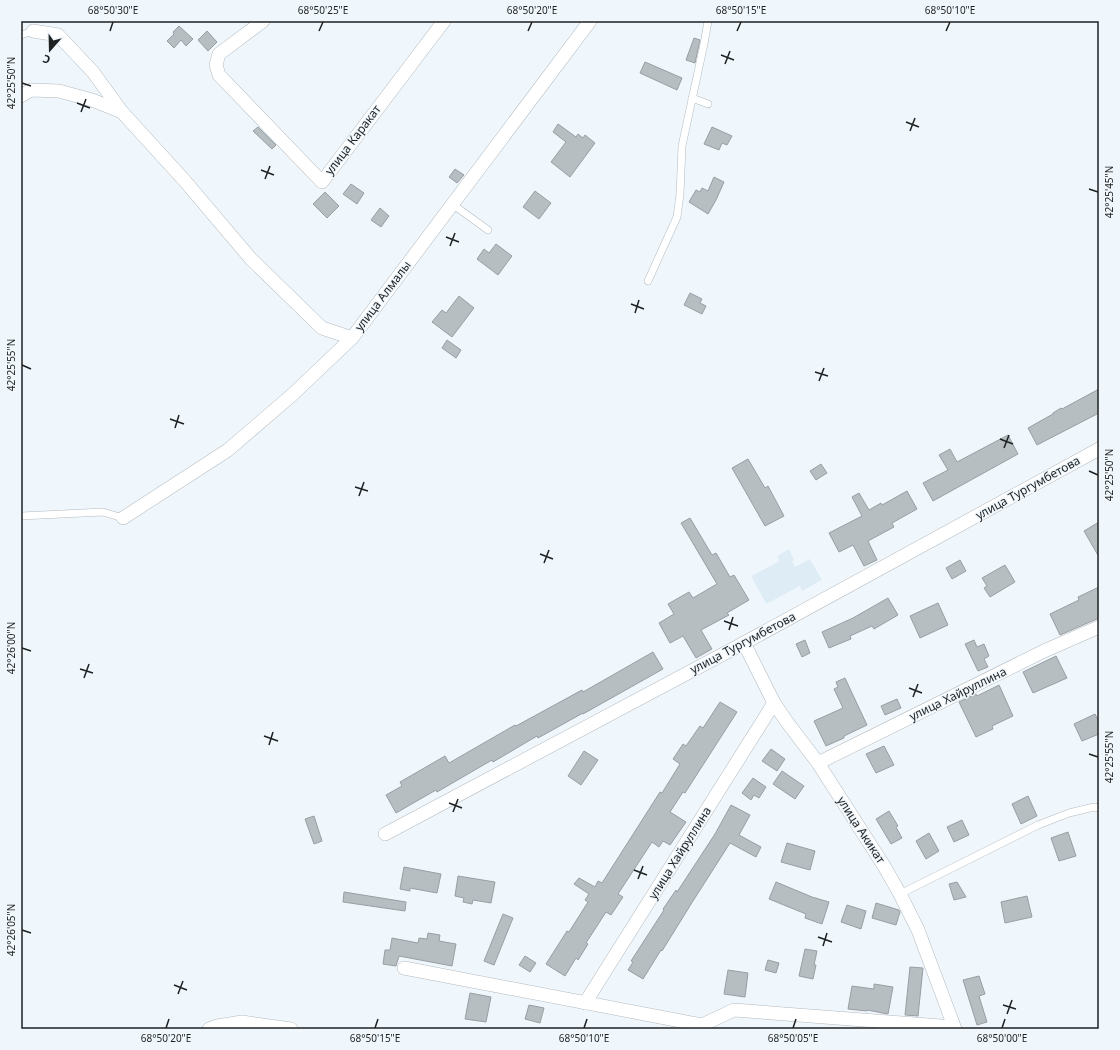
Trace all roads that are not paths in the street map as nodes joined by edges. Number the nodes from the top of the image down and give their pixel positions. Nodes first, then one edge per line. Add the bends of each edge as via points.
1 (263, 21) edge
2 (444, 21) edge
3 (590, 21) edge
4 (708, 21) edge
5 (27, 33) edge
6 (21, 96) edge
7 (692, 98) junction
8 (708, 104) dead end
9 (122, 112) junction
10 (452, 204) junction
11 (488, 230) dead end
12 (648, 281) dead end
13 (352, 338) junction
14 (1099, 450) edge
15 (21, 516) edge
16 (123, 518) joint
17 (1099, 627) edge
18 (744, 643) junction
19 (774, 703) junction
20 (818, 763) junction
21 (1099, 808) edge
22 (385, 834) dead end
23 (900, 894) junction
24 (404, 968) dead end
25 (585, 1003) junction
26 (954, 1028) edge
27 (209, 1029) edge
28 (292, 1029) edge

1 - 2 street, улица Каракат via 219,54 216,64 219,76 322,182
3 - 10 street, улица Алмалы
4 - 7 lane
5 - 9 street via 58,35 93,72
6 - 9 street via 32,90 59,91
7 - 8 lane
7 - 12 lane via 682,146 677,217
9 - 13 street via 252,259 300,307 322,328
10 - 11 lane
10 - 13 street, улица Алмалы
13 - 16 street, улица Алмалы via 292,395 228,450
14 - 18 street, улица Тургумбетова
15 - 16 lane via 103,512
17 - 20 street, улица Хайруллина via 1044,651
18 - 19 street, улица Акикат
18 - 22 street, улица Тургумбетова
19 - 20 street, улица Акикат
19 - 25 street, улица Хайруллина
20 - 23 street, улица Акикат
21 - 23 lane via 1069,813 1038,825
23 - 26 street, улица Акикат via 918,930
24 - 25 street
25 - 26 street via 702,1025 734,1010
27 - 28 street via 242,1022

